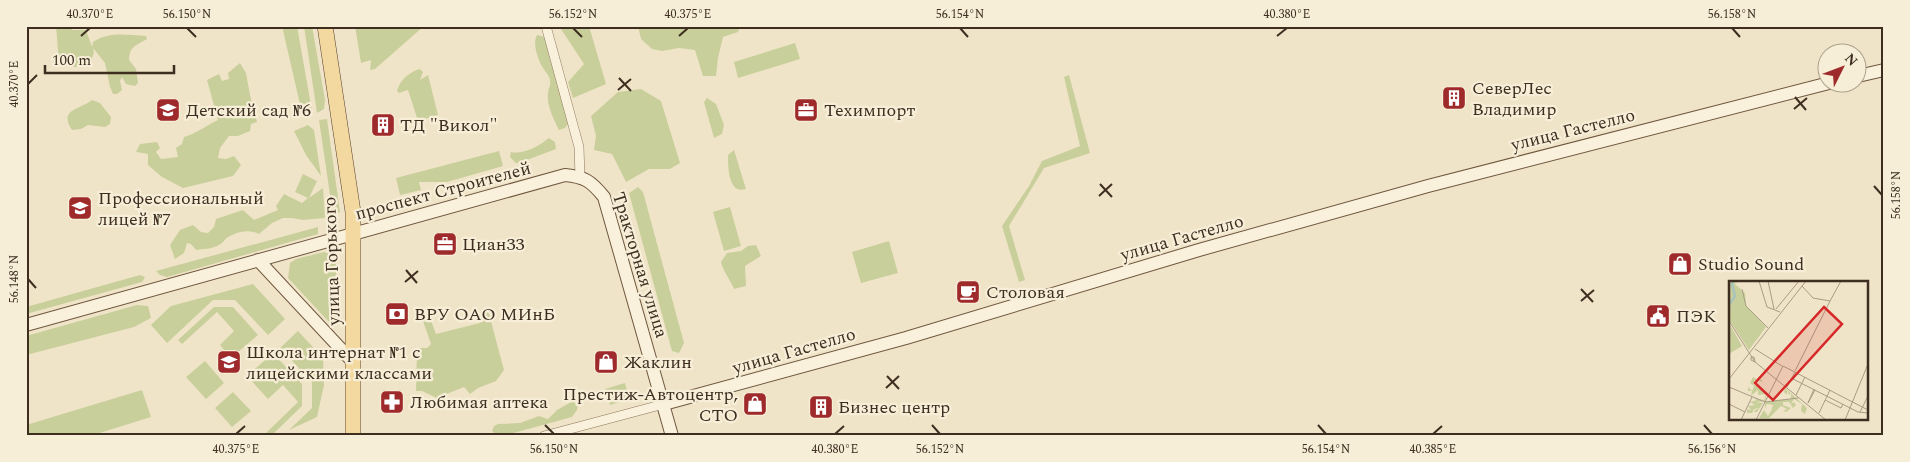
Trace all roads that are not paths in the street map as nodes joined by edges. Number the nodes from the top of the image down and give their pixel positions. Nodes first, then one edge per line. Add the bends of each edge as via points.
1 (325, 26) edge
2 (546, 26) edge
3 (1884, 70) edge
4 (1868, 74) edge
5 (1818, 86) edge
6 (580, 177) junction
7 (353, 233) junction
8 (258, 260) junction
9 (26, 325) edge
10 (353, 362) junction
11 (664, 404) junction
12 (353, 436) edge
13 (544, 436) edge
14 (672, 436) edge

1 - 7 main road, улица Горького via 353,212
2 - 6 street via 579,147
3 - 4 main road
5 - 11 main road, улица Гастелло via 1418,189 1199,250 906,338
6 - 7 main road, проспект Строителей via 565,175
6 - 11 main road, Тракторная улица via 593,184 604,196
7 - 8 main road, проспект Строителей
7 - 10 main road, улица Горького
8 - 9 main road, проспект Строителей
8 - 10 main road
10 - 12 main road, улица Горького
11 - 13 street, улица Гастелло
11 - 14 main road, Тракторная улица

